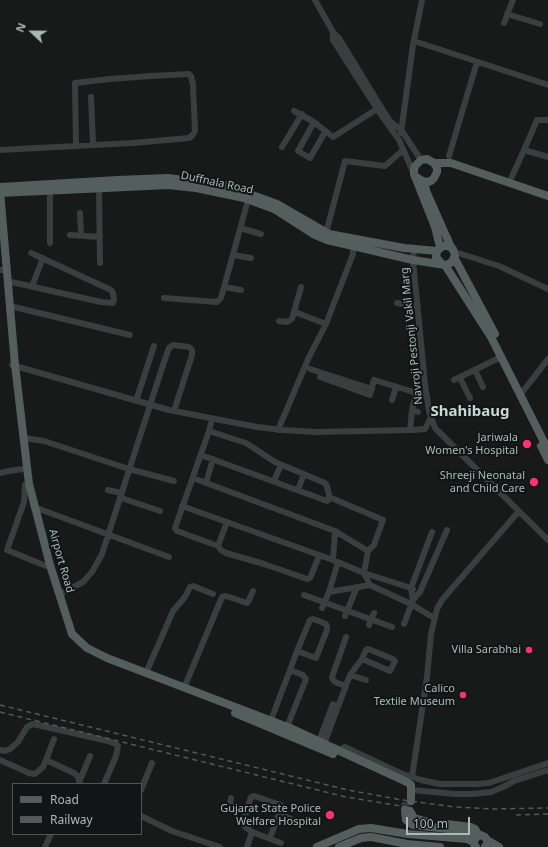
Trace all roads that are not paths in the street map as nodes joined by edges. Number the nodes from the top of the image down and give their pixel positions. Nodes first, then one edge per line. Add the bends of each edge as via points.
1 (422, 0) edge
2 (512, 0) edge
3 (318, 2) edge
4 (507, 14) junction
5 (504, 22) dead end
6 (540, 24) dead end
7 (332, 32) junction
8 (414, 40) junction
9 (477, 62) junction
10 (548, 85) edge
11 (91, 97) dead end
12 (377, 109) junction
13 (294, 111) dead end
14 (302, 114) junction
15 (548, 120) edge
16 (314, 122) junction
17 (402, 131) junction
18 (325, 132) junction
19 (399, 140) junction
20 (93, 144) junction
21 (76, 146) junction
22 (282, 147) dead end
23 (0, 150) edge
24 (403, 150) junction
25 (524, 150) junction
26 (449, 156) dead end
27 (548, 157) edge
28 (421, 160) junction
29 (434, 162) junction
30 (436, 174) junction
31 (415, 175) junction
32 (431, 181) junction
33 (509, 183) junction
34 (0, 187) edge
35 (99, 188) junction
36 (50, 191) junction
37 (0, 192) edge
38 (548, 196) edge
39 (248, 200) junction
40 (548, 201) edge
41 (80, 213) dead end
42 (240, 228) junction
43 (326, 233) junction
44 (261, 234) dead end
45 (70, 235) dead end
46 (81, 236) junction
47 (100, 237) junction
48 (0, 242) edge
49 (50, 242) dead end
50 (353, 246) junction
51 (439, 249) junction
52 (414, 250) junction
53 (453, 252) junction
54 (31, 253) dead end
55 (233, 255) junction
56 (43, 258) junction
57 (251, 258) dead end
58 (413, 260) junction
59 (100, 263) dead end
60 (444, 264) junction
61 (1, 270) edge
62 (7, 281) junction
63 (32, 286) junction
64 (301, 286) dead end
65 (224, 287) junction
66 (548, 289) edge
67 (241, 290) dead end
68 (164, 298) dead end
69 (397, 303) dead end
70 (10, 306) junction
71 (418, 307) junction
72 (295, 312) junction
73 (279, 321) dead end
74 (326, 324) junction
75 (130, 335) dead end
76 (154, 346) dead end
77 (501, 357) junction
78 (548, 359) edge
79 (13, 365) junction
80 (310, 369) dead end
81 (475, 370) junction
82 (320, 377) dead end
83 (396, 387) junction
84 (483, 387) dead end
85 (372, 389) junction
86 (522, 394) junction
87 (427, 396) junction
88 (415, 397) dead end
89 (470, 398) dead end
90 (392, 400) dead end
91 (136, 401) junction
92 (151, 405) junction
93 (174, 411) junction
94 (431, 417) junction
95 (212, 418) junction
96 (532, 419) junction
97 (425, 429) junction
98 (278, 430) junction
99 (410, 430) junction
100 (209, 431) junction
101 (441, 435) junction
102 (24, 438) junction
103 (548, 443) edge
104 (548, 450) edge
105 (201, 455) junction
106 (213, 460) junction
107 (548, 460) edge
108 (281, 464) junction
109 (23, 469) junction
110 (129, 469) junction
111 (0, 473) edge
112 (304, 474) junction
113 (193, 478) junction
114 (174, 481) dead end
115 (274, 482) junction
116 (206, 483) junction
117 (25, 485) junction
118 (108, 490) dead end
119 (298, 490) junction
120 (121, 495) junction
121 (329, 497) junction
122 (34, 506) junction
123 (182, 506) junction
124 (160, 511) dead end
125 (519, 511) junction
126 (226, 522) junction
127 (447, 530) dead end
128 (335, 531) junction
129 (432, 532) dead end
130 (109, 534) junction
131 (548, 540) edge
132 (218, 546) junction
133 (7, 550) junction
134 (0, 551) edge
135 (368, 551) junction
136 (319, 556) junction
137 (169, 557) dead end
138 (335, 561) junction
139 (46, 566) junction
140 (364, 573) junction
141 (370, 585) junction
142 (357, 587) junction
143 (411, 588) junction
144 (253, 591) dead end
145 (329, 592) junction
146 (420, 592) junction
147 (213, 594) dead end
148 (59, 595) junction
149 (304, 595) dead end
150 (412, 602) junction
151 (322, 605) junction
152 (374, 613) dead end
153 (346, 614) junction
154 (434, 618) junction
155 (370, 622) junction
156 (404, 624) dead end
157 (392, 627) dead end
158 (346, 637) dead end
159 (297, 651) junction
160 (362, 660) junction
161 (290, 670) junction
162 (146, 673) junction
163 (350, 675) junction
164 (366, 680) dead end
165 (346, 686) junction
166 (184, 688) junction
167 (302, 697) dead end
168 (333, 704) dead end
169 (271, 720) junction
170 (288, 727) junction
171 (54, 739) dead end
172 (322, 742) junction
173 (0, 750) edge
174 (337, 752) junction
175 (90, 756) dead end
176 (348, 758) junction
177 (0, 760) edge
178 (46, 760) junction
179 (152, 763) dead end
180 (548, 763) edge
181 (548, 770) edge
182 (412, 777) junction
183 (498, 780) junction
184 (80, 782) edge
185 (104, 783) edge
186 (142, 788) edge
187 (501, 788) junction
188 (412, 790) junction
189 (231, 798) dead end
190 (246, 809) junction
191 (408, 811) tunnel mouth
192 (279, 814) junction
193 (142, 816) edge
194 (291, 819) dead end
195 (252, 832) junction
196 (51, 835) edge
197 (270, 838) junction
198 (281, 843) dead end
199 (476, 843) edge
200 (486, 843) edge
201 (408, 845) edge
202 (45, 847) edge
203 (220, 847) edge
204 (247, 847) edge
205 (317, 847) edge
206 (339, 847) edge
207 (440, 847) edge
208 (499, 847) edge

1 - 8 street
2 - 4 street
3 - 7 street
4 - 5 street
4 - 6 street
7 - 12 street via 333,40
7 - 17 street via 339,38 390,121
8 - 9 street
8 - 17 street
9 - 10 street
9 - 26 street
11 - 20 street
12 - 18 street via 333,137
12 - 19 street
13 - 14 street
14 - 16 street
14 - 22 street
15 - 25 street via 537,120
16 - 18 street
16 - 18 street via 298,151 310,158
17 - 19 street
17 - 28 street
19 - 24 street
20 - 21 street
20 - 21 street via 133,143 189,138 194,135 191,76 151,76 75,83
21 - 23 street
24 - 31 street
24 - 43 street via 385,166 345,161
25 - 27 street
25 - 33 street
28 - 29 main road via 428,159
28 - 31 main road via 414,166
29 - 30 main road
29 - 33 main road via 451,163
30 - 32 main road
30 - 40 main road via 442,168 450,168
31 - 32 main road via 424,182
31 - 51 main road via 434,227
32 - 53 main road via 426,183 425,188
33 - 38 main road
34 - 43 main road via 168,178 197,181 228,186 277,204
35 - 36 main road, Duffnala Road
35 - 39 main road, Duffnala Road via 168,185 196,188
35 - 47 street
36 - 37 main road, Duffnala Road
36 - 49 street
37 - 62 main road, Airport Road
39 - 42 street
39 - 50 main road, Duffnala Road via 274,209 313,234
41 - 46 street
42 - 44 street
42 - 55 street
43 - 52 main road
45 - 46 street
46 - 47 street
47 - 59 street
48 - 61 main road, Airport Road
50 - 58 main road, Duffnala Road
50 - 74 street via 353,254
51 - 52 main road
51 - 53 main road via 445,246
51 - 60 main road via 436,257
52 - 58 street, Navroji Pestonji Vakil Marg
53 - 60 main road via 451,263
53 - 66 street via 499,266
53 - 86 main road
54 - 56 street
55 - 57 street
55 - 65 street
56 - 63 street
56 - 63 street via 111,290 113,303
58 - 60 main road, Duffnala Road
58 - 71 street, Navroji Pestonji Vakil Marg
60 - 77 main road
61 - 79 main road, Airport Road
62 - 63 street
62 - 70 main road, Airport Road
64 - 72 street
65 - 67 street
65 - 68 street via 217,302
69 - 71 street
70 - 75 street
70 - 79 main road, Airport Road
71 - 87 street, Navroji Pestonji Vakil Marg
72 - 73 street via 290,322
72 - 74 street
74 - 98 street
76 - 91 street
77 - 81 street
77 - 86 main road
78 - 86 street
79 - 91 street
79 - 102 main road, Airport Road
79 - 109 main road, Airport Road
80 - 85 street
81 - 84 street
81 - 89 street via 457,379
82 - 85 street via 370,395
83 - 85 street via 374,380
83 - 87 street
83 - 90 street
86 - 96 main road
86 - 103 main road
87 - 94 street, Navroji Pestonji Vakil Marg
88 - 99 street via 415,411
91 - 92 street
92 - 93 street
92 - 93 street via 169,348 173,345 189,347 192,356
92 - 110 street
93 - 95 street
94 - 97 street
94 - 101 street, Navroji Pestonji Vakil Marg
95 - 98 street
95 - 100 street
96 - 104 main road
96 - 107 main road via 531,428
97 - 99 street
97 - 101 street
98 - 99 street
100 - 105 street
100 - 108 street via 246,443
101 - 125 street, Navroji Pestonji Vakil Marg
102 - 110 street
102 - 122 main road, Airport Road
105 - 106 street
105 - 113 street
106 - 115 street
106 - 116 street
108 - 112 street
108 - 115 street
109 - 111 street
109 - 117 main road, Airport Road
110 - 114 street
110 - 120 street
112 - 119 street
112 - 121 street via 326,484
113 - 116 street
113 - 123 street
115 - 119 street
116 - 128 street
117 - 133 street via 24,502
117 - 139 main road, Airport Road
118 - 120 street
119 - 121 street via 327,501
120 - 124 street
120 - 130 street
121 - 135 street via 383,520 374,545
122 - 130 street
122 - 148 main road, Airport Road
123 - 126 street
123 - 132 street via 175,528 177,531
125 - 131 street, Navroji Pestonji Vakil Marg
125 - 154 street via 442,600
126 - 132 street
126 - 136 street
127 - 146 street
128 - 135 street
128 - 138 street
129 - 143 street
130 - 137 street
130 - 148 street via 92,572 83,582
132 - 136 street via 226,553 307,579 310,578
133 - 134 street
133 - 139 street
135 - 140 street
136 - 138 street
138 - 140 street
138 - 145 street
139 - 174 main road, Airport Road via 67,636 85,652
140 - 141 street
140 - 143 street
141 - 142 street
141 - 150 street
142 - 145 street
142 - 153 street
143 - 146 street
143 - 150 street
144 - 166 street via 247,603 222,597
145 - 151 street
146 - 150 street
147 - 162 street via 190,587 173,610
148 - 162 main road, Airport Road via 72,634 87,648
149 - 151 street
150 - 154 street
150 - 156 street
151 - 153 street
152 - 155 street
153 - 155 street
154 - 182 street
155 - 157 street
158 - 165 street via 332,680
159 - 159 street via 312,619 326,624 327,630 316,658
159 - 161 street
160 - 160 street via 367,649 394,659 395,662 390,671
160 - 163 street
161 - 169 street
161 - 170 street via 306,678
162 - 166 main road, Airport Road
163 - 164 street
163 - 165 street
165 - 172 street
166 - 169 main road, Airport Road
167 - 170 street
168 - 172 street
169 - 170 main road, Airport Road
170 - 172 main road, Airport Road
171 - 178 street
172 - 174 main road, Airport Road
173 - 185 street via 5,752 10,749 34,724 108,741 118,746
174 - 176 main road, Airport Road
174 - 182 street via 345,747
175 - 184 street
176 - 188 main road via 407,782
176 - 188 main road via 406,788 409,800
177 - 178 street via 35,774
178 - 184 street via 74,773
179 - 186 street
180 - 183 street
181 - 187 street
182 - 183 street via 440,784 476,784
183 - 187 street
187 - 188 street via 472,794
189 - 190 street via 230,804 236,808
190 - 192 street via 251,797 254,796 281,805
190 - 195 street via 243,824
191 - 199 main road via 406,820 414,825 465,831
192 - 194 street
192 - 197 street
193 - 203 street via 172,831
195 - 197 street
195 - 204 street
196 - 202 street
197 - 198 street
199 - 200 main road via 485,836
199 - 205 main road via 467,839 371,828 359,829
200 - 208 main road
201 - 206 main road via 371,837 361,838
201 - 207 main road

